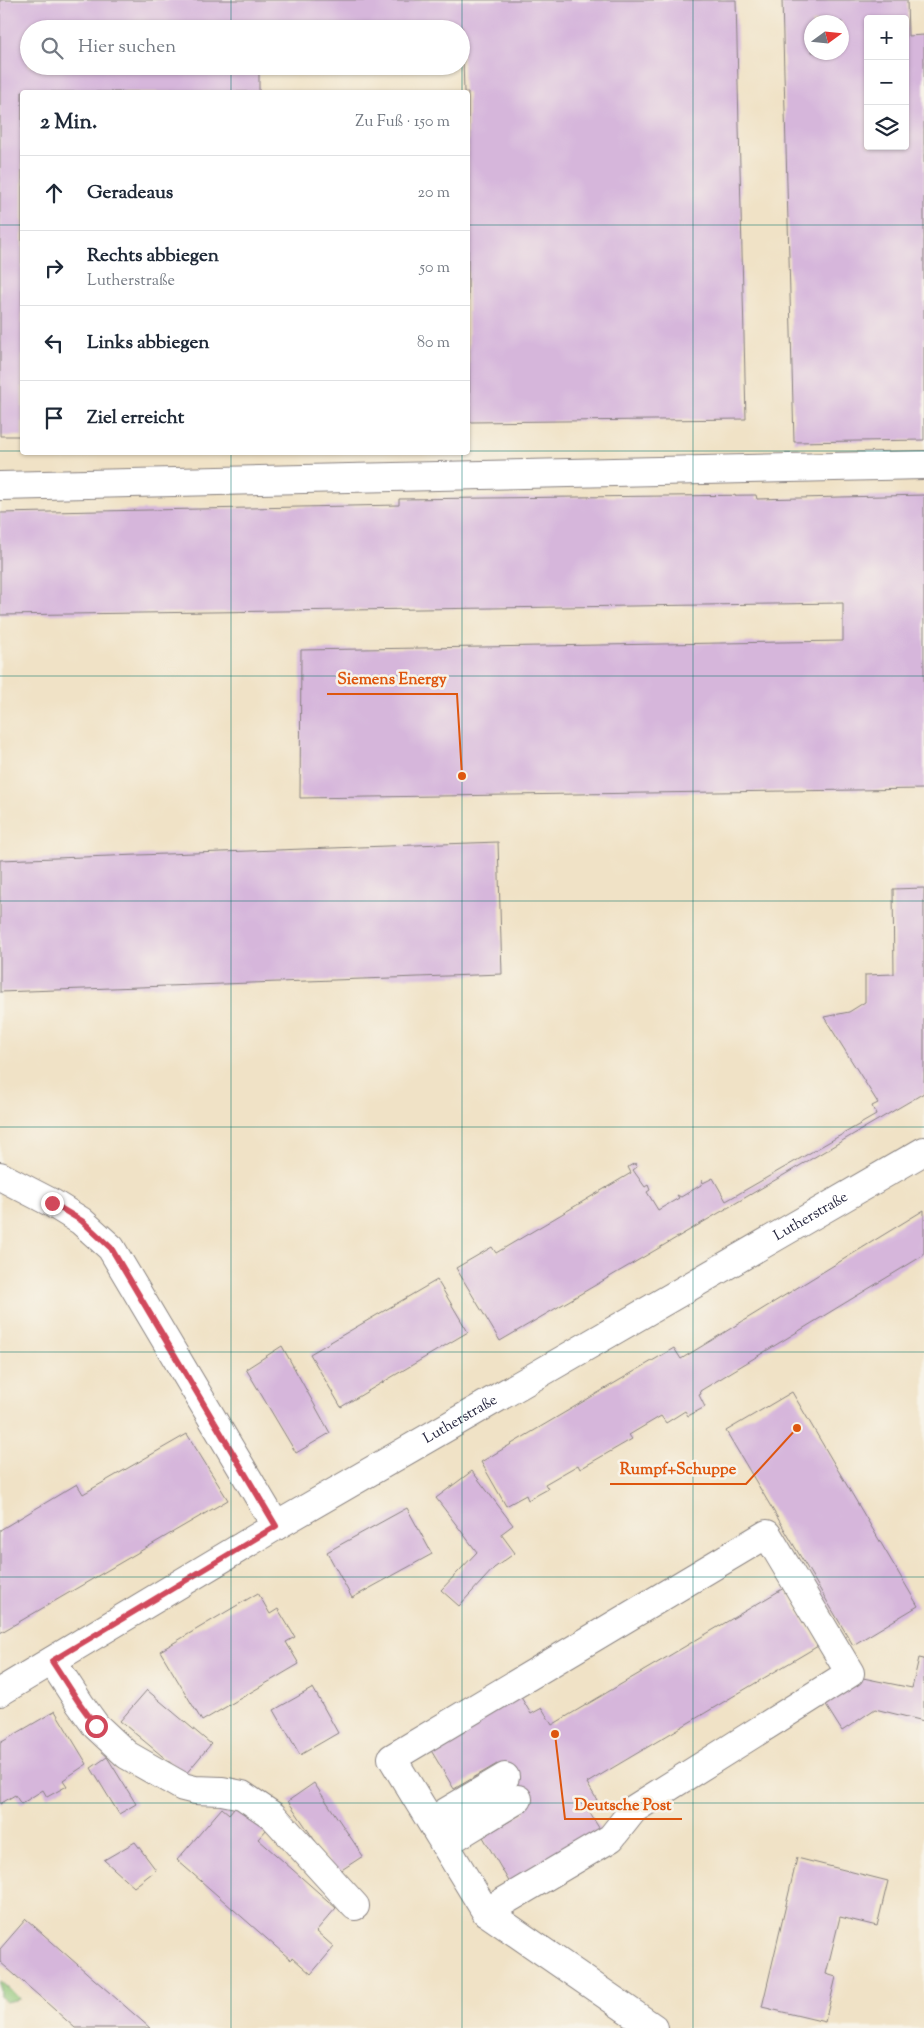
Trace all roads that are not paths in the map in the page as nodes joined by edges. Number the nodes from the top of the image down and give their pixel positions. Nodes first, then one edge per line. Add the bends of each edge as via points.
1 (924, 465) edge
2 (0, 486) edge
3 (924, 1151) edge
4 (0, 1176) edge
5 (276, 1526) junction
6 (52, 1661) junction
7 (0, 1692) edge
8 (431, 1821) junction
9 (444, 1844) junction
10 (355, 1906) dead end
11 (486, 1912) junction
12 (654, 2028) edge

1 - 2 street
3 - 5 street, Lutherstraße
4 - 5 street via 82,1221 111,1248
5 - 6 street, Lutherstraße
6 - 7 street, Lutherstraße
6 - 10 street via 96,1726 127,1755 183,1787 242,1795 273,1816
8 - 9 street
8 - 9 street via 511,1788
8 - 11 street via 392,1758 767,1534 850,1673 634,1808 611,1838
9 - 11 street
11 - 12 street

